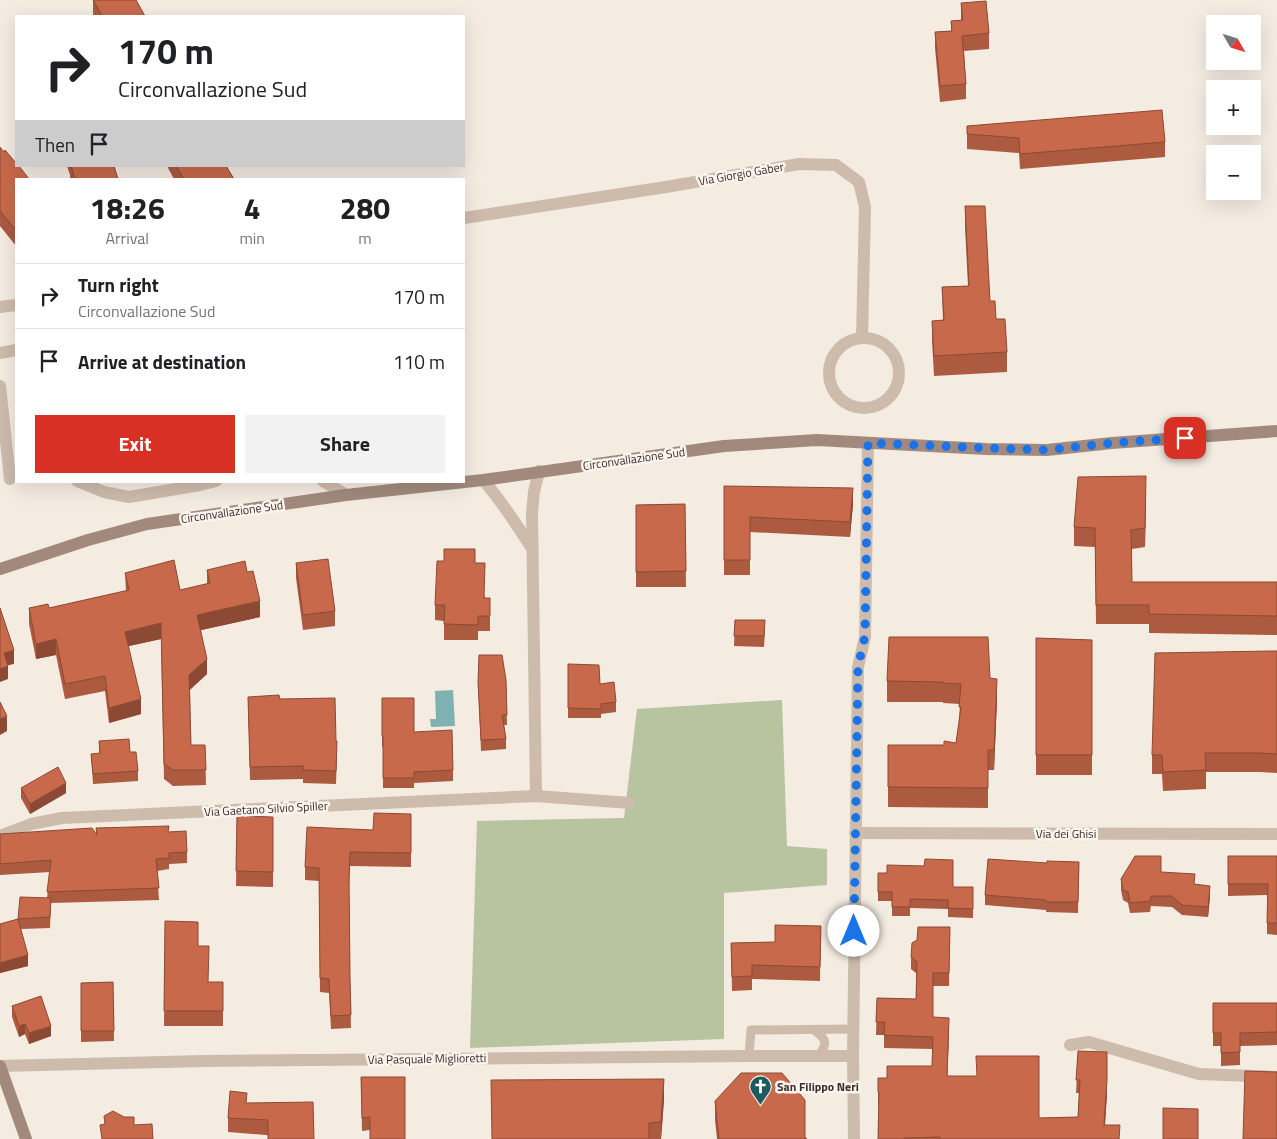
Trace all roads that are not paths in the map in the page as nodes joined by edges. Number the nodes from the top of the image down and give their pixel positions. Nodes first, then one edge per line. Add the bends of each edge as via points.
1 (465, 218) edge
2 (15, 305) edge
3 (0, 307) edge
4 (862, 338) junction
5 (15, 350) edge
6 (0, 353) edge
7 (0, 386) edge
8 (1277, 431) edge
9 (868, 443) junction
10 (539, 471) junction
11 (9, 480) edge
12 (483, 480) junction
13 (465, 482) edge
14 (82, 483) edge
15 (208, 483) edge
16 (326, 483) edge
17 (456, 483) edge
18 (346, 495) junction
19 (531, 547) junction
20 (0, 569) edge
21 (536, 796) junction
22 (630, 803) dead end
23 (855, 833) junction
24 (1277, 834) edge
25 (0, 836) edge
26 (854, 1029) junction
27 (814, 1030) junction
28 (1070, 1045) dead end
29 (749, 1056) junction
30 (818, 1056) junction
31 (853, 1056) junction
32 (0, 1066) edge
33 (1277, 1077) edge
34 (26, 1139) edge
35 (854, 1139) edge

1 - 4 street, Via Giorgio Gaber via 799,164 836,165 859,182 865,207
2 - 3 street
4 - 4 street via 850,340 840,347 829,368 829,380 842,400 864,408 885,400 897,383 899,372 891,351 873,339
5 - 6 street
7 - 11 street
8 - 9 main road, Circonvallazione Sud via 1047,450
9 - 10 main road, Circonvallazione Sud via 817,440 724,446
9 - 23 street via 865,636 858,667
10 - 12 main road, Circonvallazione Sud
10 - 19 street via 534,492
12 - 13 main road, Circonvallazione Sud
12 - 19 street via 504,505
14 - 15 street via 129,497
16 - 18 street
17 - 18 main road, Circonvallazione Sud
18 - 20 main road, Circonvallazione Sud via 147,524
19 - 21 street
21 - 22 street, Via Gaetano Silvio Spiller
21 - 25 street, Via Gaetano Silvio Spiller via 62,818 31,824
23 - 24 street, Via dei Ghisi
23 - 26 street
26 - 27 lane
26 - 31 street
27 - 29 lane via 752,1030
27 - 30 lane via 825,1042
28 - 33 street via 1089,1042 1199,1074
29 - 30 street, Via Pasquale Miglioretti
29 - 32 street, Via Pasquale Miglioretti
30 - 31 street, Via Pasquale Miglioretti
31 - 35 street
32 - 34 main road

